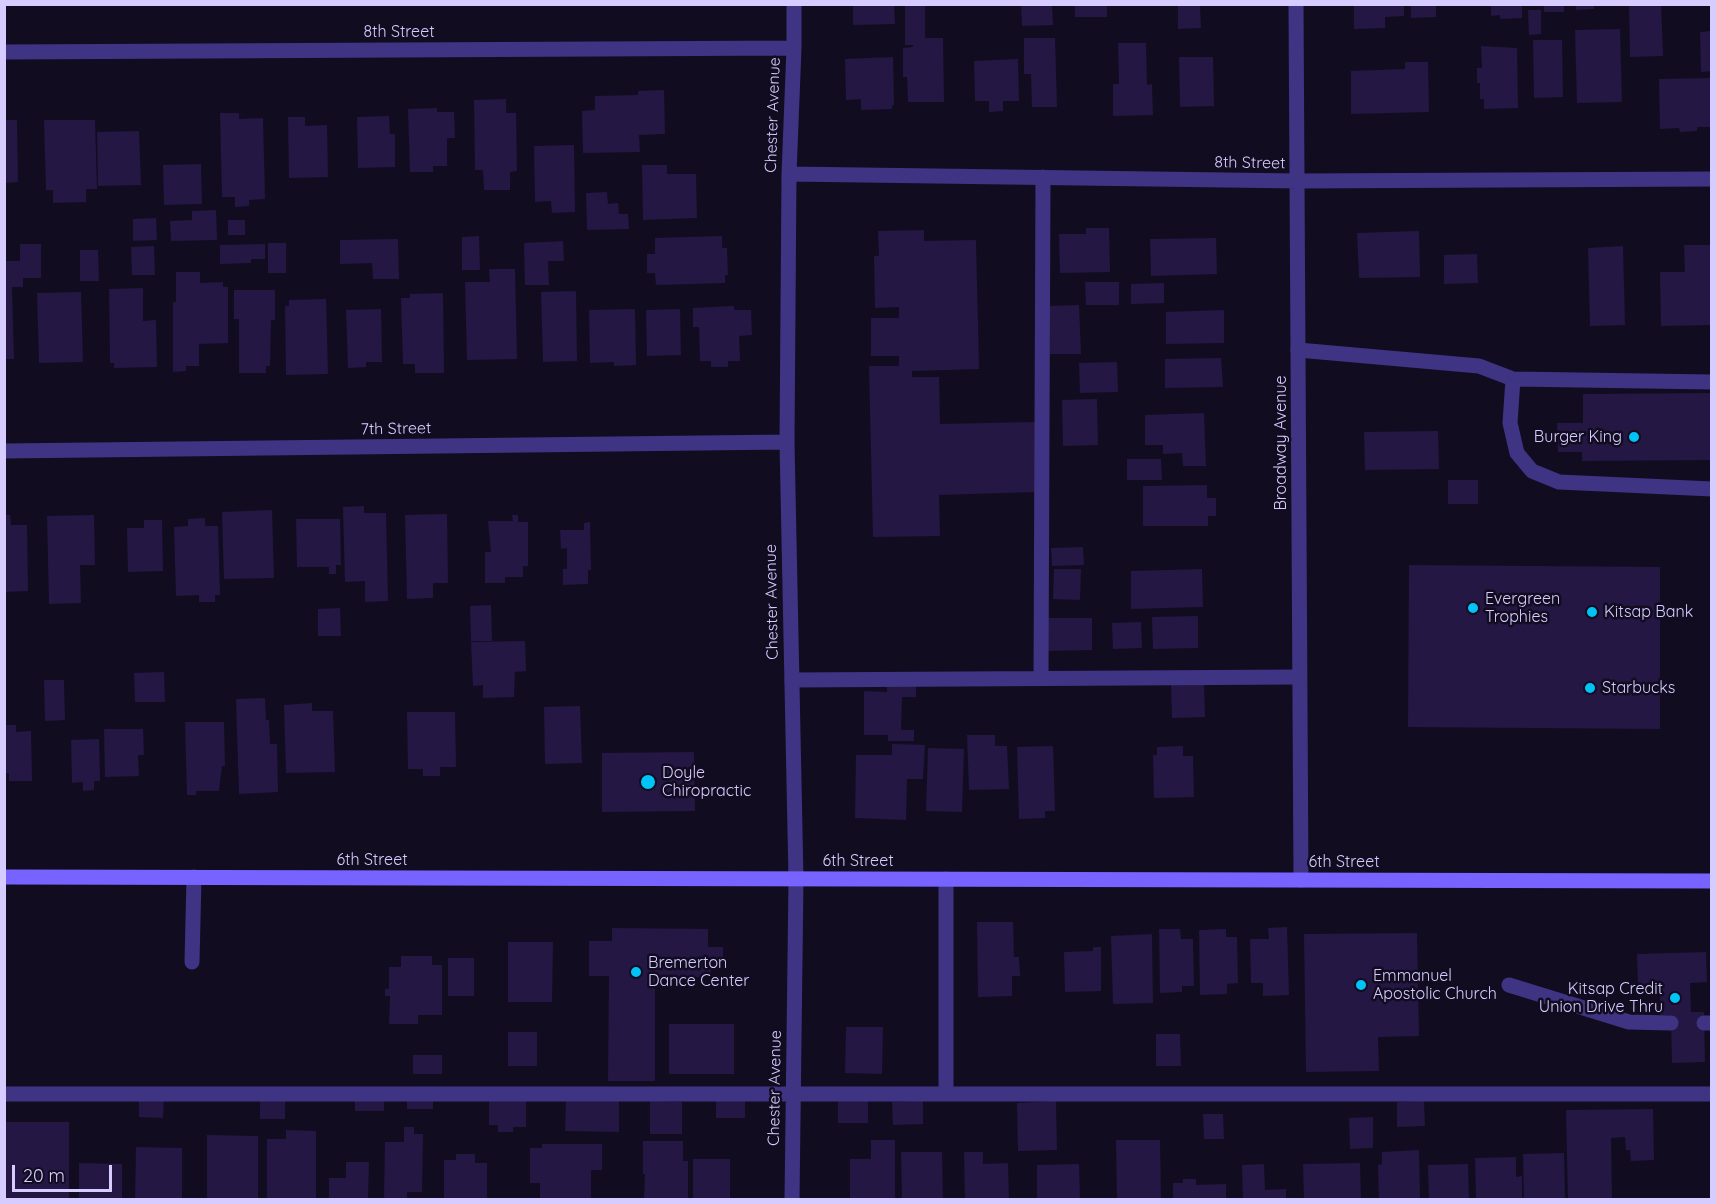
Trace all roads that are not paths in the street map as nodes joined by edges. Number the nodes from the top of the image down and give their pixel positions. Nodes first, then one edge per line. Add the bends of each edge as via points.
1 (794, 4) edge
2 (1296, 4) edge
3 (794, 48) junction
4 (4, 52) edge
5 (789, 174) junction
6 (1043, 177) junction
7 (1712, 179) edge
8 (1298, 181) junction
9 (1298, 350) junction
10 (1514, 379) junction
11 (1712, 382) edge
12 (787, 442) junction
13 (4, 451) edge
14 (1712, 489) edge
15 (1299, 677) junction
16 (1041, 678) junction
17 (792, 680) junction
18 (4, 877) edge
19 (194, 877) junction
20 (796, 879) junction
21 (946, 879) junction
22 (1301, 880) junction
23 (1712, 881) edge
24 (192, 962) dead end
25 (1509, 985) dead end
26 (1671, 1023) dead end
27 (4, 1094) edge
28 (793, 1094) junction
29 (946, 1094) junction
30 (1712, 1094) edge
31 (792, 1200) edge

1 - 3 street, Chester Avenue
2 - 8 street, Broadway Avenue
3 - 4 street, 8th Street
3 - 5 street, Chester Avenue
5 - 6 street, 8th Street
5 - 12 street, Chester Avenue
6 - 8 street, 8th Street
6 - 16 street
7 - 8 street, 8th Street
8 - 9 street, Broadway Avenue
9 - 10 street via 1479,366
9 - 15 street, Broadway Avenue
10 - 11 street
10 - 14 street via 1510,423 1517,453 1532,471 1559,482
12 - 13 street, 7th Street
12 - 17 street, Chester Avenue
15 - 16 street
15 - 22 street, Broadway Avenue
16 - 17 street
17 - 20 street, Chester Avenue
18 - 19 main road, 6th Street
19 - 20 main road, 6th Street
19 - 24 street
20 - 21 main road, 6th Street
20 - 28 street, Chester Avenue
21 - 22 main road, 6th Street
21 - 29 street
22 - 23 main road, 6th Street
25 - 26 street via 1629,1022
27 - 28 street
28 - 29 street
28 - 31 street, Chester Avenue
29 - 30 street

